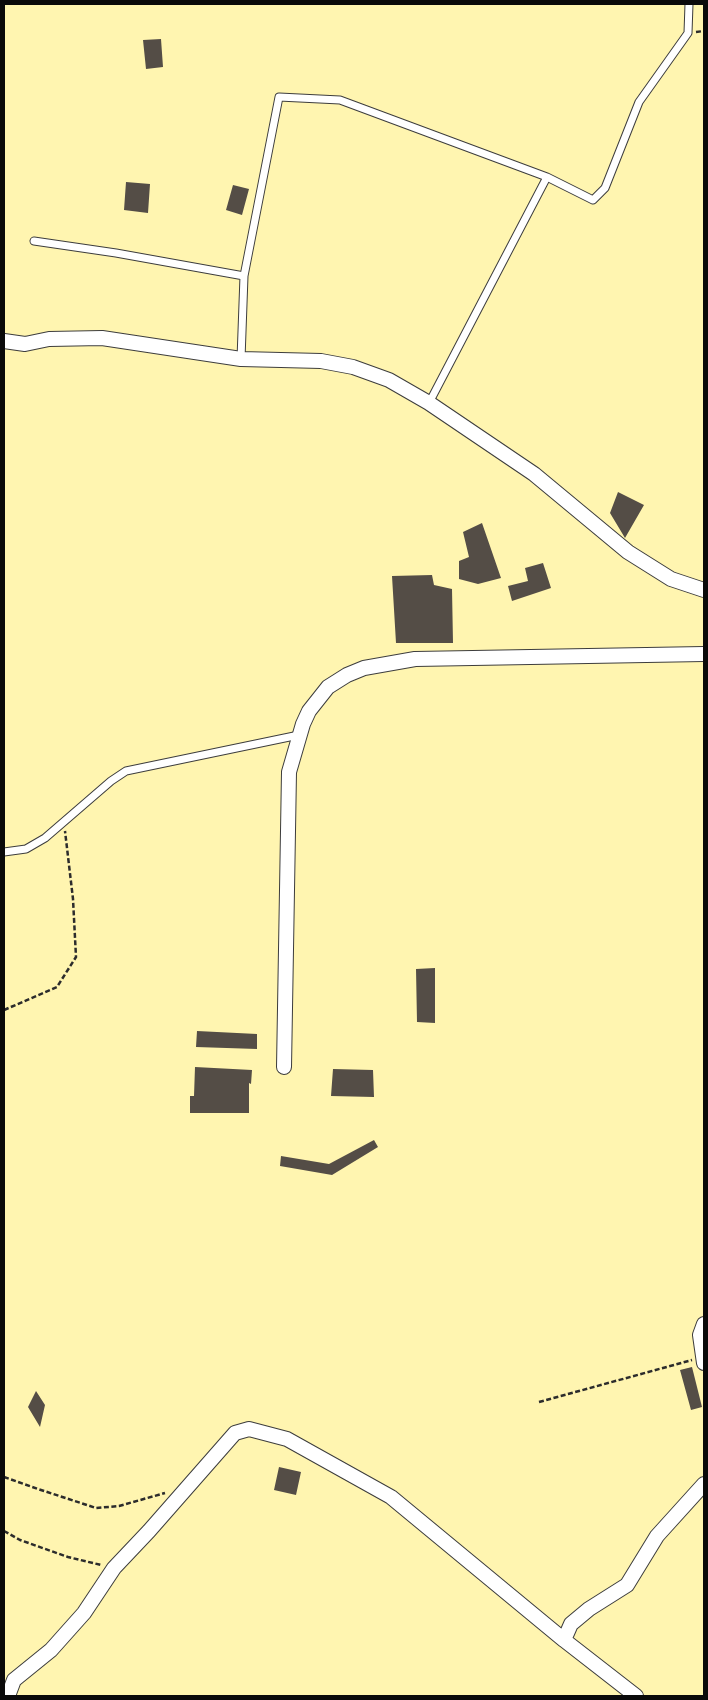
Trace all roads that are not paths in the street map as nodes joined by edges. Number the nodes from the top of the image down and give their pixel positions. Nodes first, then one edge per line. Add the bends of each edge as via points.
1 (689, 4) edge
2 (547, 177) junction
3 (34, 241) dead end
4 (244, 276) junction
5 (4, 341) edge
6 (241, 359) junction
7 (428, 403) junction
8 (704, 590) edge
9 (704, 654) edge
10 (299, 735) junction
11 (4, 852) edge
12 (284, 1067) dead end
13 (704, 1324) edge
14 (704, 1360) edge
15 (704, 1484) edge
16 (564, 1640) junction
17 (8, 1696) edge
18 (636, 1696) edge

1 - 2 lane via 688,33 639,102 605,188 593,200
2 - 4 lane via 340,100 279,96
2 - 7 lane
3 - 4 lane via 116,252
4 - 6 lane
5 - 6 street via 25,344 49,339 102,338
6 - 7 street via 321,361 353,367 389,380
7 - 8 street via 534,474 628,552 671,578
9 - 10 street via 415,659 364,668 328,687 309,711
10 - 11 lane via 126,771 45,838 26,849
10 - 12 street via 289,772
13 - 14 street via 700,1335
15 - 16 street via 657,1536 627,1585 588,1609 571,1624
16 - 17 street via 391,1497 287,1439 249,1429 235,1433 114,1568 84,1613 51,1650 14,1680
16 - 18 street

